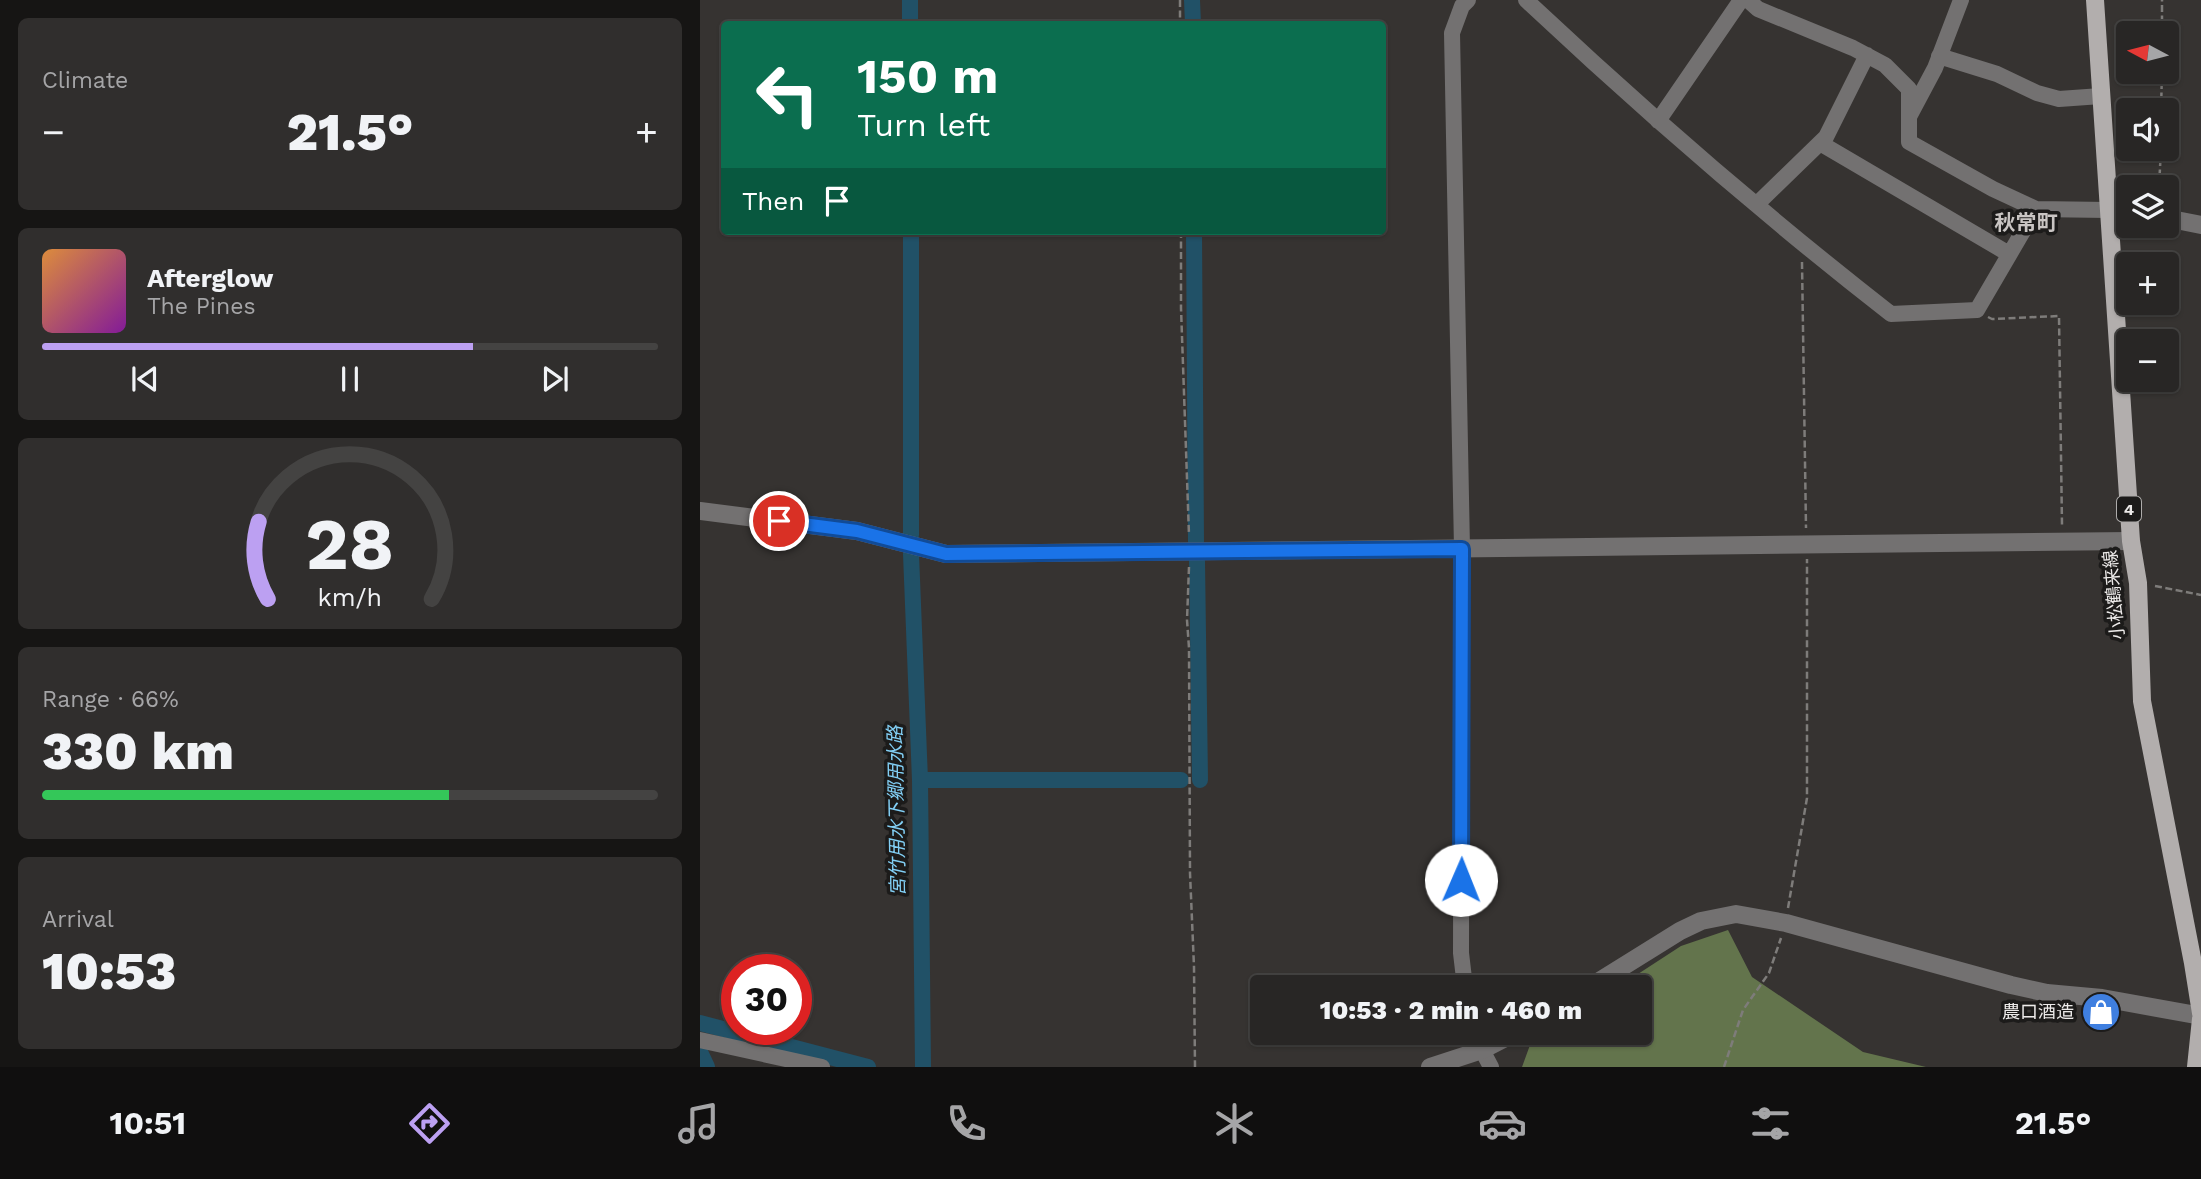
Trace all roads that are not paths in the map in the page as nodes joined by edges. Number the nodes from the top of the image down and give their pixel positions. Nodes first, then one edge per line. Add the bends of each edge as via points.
1 (1468, 0) edge
2 (1526, 0) edge
3 (1741, 0) edge
4 (1748, 0) edge
5 (1961, 0) edge
6 (2095, 0) edge
7 (1867, 55) junction
8 (1940, 56) junction
9 (2101, 96) junction
10 (1909, 117) junction
11 (1658, 121) junction
12 (1820, 142) junction
13 (1757, 204) junction
14 (2036, 209) junction
15 (2108, 210) junction
16 (2116, 211) edge
17 (2179, 221) edge
18 (2201, 225) edge
19 (2009, 254) junction
20 (700, 511) edge
21 (2131, 541) junction
22 (1462, 549) junction
23 (1464, 975) edge
24 (1609, 975) edge
25 (2201, 1016) edge
26 (700, 1040) edge
27 (1471, 1045) edge
28 (1481, 1045) edge
29 (822, 1067) edge
30 (1430, 1067) edge
31 (1491, 1067) edge
32 (2196, 1067) edge

1 - 22 street via 1452,33
2 - 11 street
3 - 11 street
4 - 7 street via 1758,9
5 - 8 street
6 - 9 main road, 小松鶴来線 / 4
7 - 10 street via 1885,65 1909,89
7 - 12 street
8 - 9 street via 2059,99
8 - 10 street
9 - 15 main road, 小松鶴来線 / 4
10 - 14 street via 1909,142
11 - 13 street
12 - 13 street
12 - 19 street
13 - 19 street via 1891,314 1977,310
14 - 15 street
14 - 19 street
15 - 16 street
15 - 21 main road, 小松鶴来線 / 4
17 - 18 street
20 - 22 street via 857,531 946,554
21 - 22 street
21 - 25 main road, 小松鶴来線 / 4 via 2138,583 2142,701
22 - 23 street
24 - 25 street via 1701,921 1735,914 1786,923 2047,993
25 - 32 main road, 小松鶴来線 / 4
26 - 29 street
27 - 30 street
28 - 31 street

